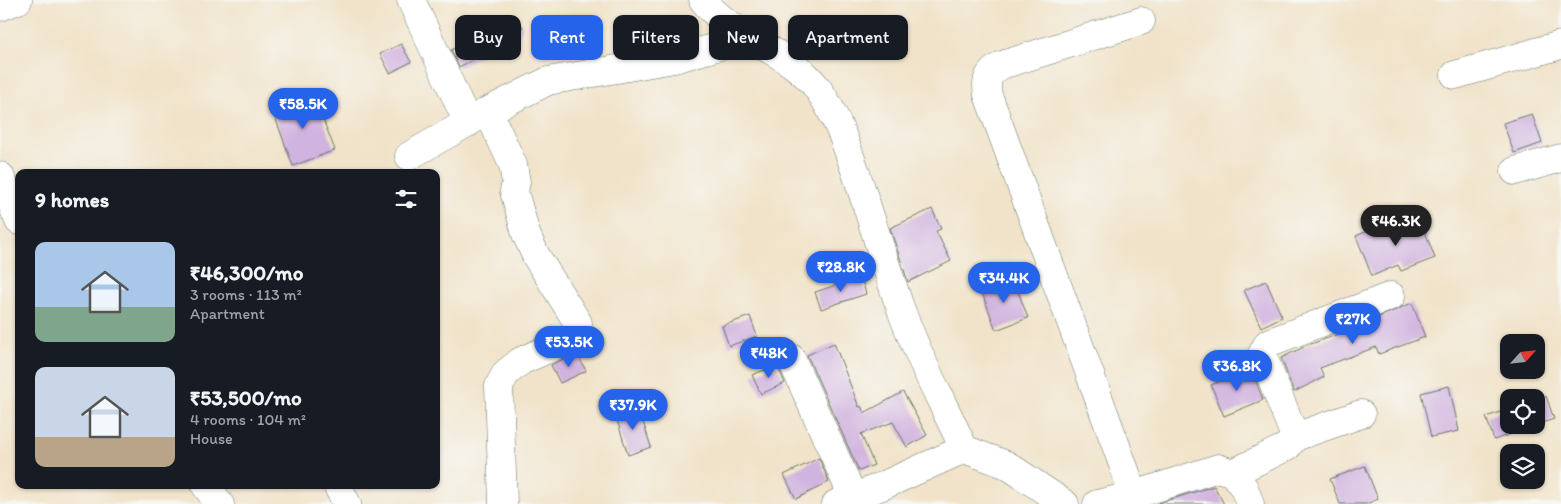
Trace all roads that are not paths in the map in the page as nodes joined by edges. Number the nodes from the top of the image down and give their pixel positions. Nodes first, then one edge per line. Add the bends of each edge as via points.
1 (18, 0) edge
2 (411, 0) edge
3 (703, 0) edge
4 (0, 7) edge
5 (715, 15) edge
6 (1141, 21) dead end
7 (1561, 45) edge
8 (709, 49) edge
9 (778, 55) edge
10 (1455, 75) dead end
11 (478, 117) junction
12 (409, 156) dead end
13 (1561, 158) edge
14 (1515, 171) dead end
15 (0, 176) edge
16 (15, 212) edge
17 (1391, 296) dead end
18 (791, 358) dead end
19 (1361, 414) dead end
20 (1295, 437) junction
21 (964, 449) junction
22 (1233, 473) junction
23 (208, 489) edge
24 (339, 489) edge
25 (1134, 495) junction
26 (845, 501) edge
27 (220, 504) edge
28 (347, 504) edge
29 (502, 504) edge
30 (1065, 504) edge
31 (1097, 504) edge
32 (1250, 504) edge

1 - 4 street
2 - 11 street
3 - 5 street
6 - 25 street via 1002,65 990,72 986,81 988,95
7 - 10 street
8 - 11 street via 674,59 548,81
9 - 21 street via 808,76 843,136 904,316
11 - 12 street
11 - 29 street via 513,165 514,190 526,234 578,323 573,338 521,361 506,373 499,386
13 - 14 street
15 - 16 street
17 - 20 street via 1276,338 1264,348 1262,354
18 - 26 street
19 - 20 street
20 - 22 street via 1288,446
21 - 26 street
21 - 30 street via 1007,465
22 - 25 street via 1218,468
22 - 32 street
23 - 27 street
24 - 28 street
25 - 31 street

